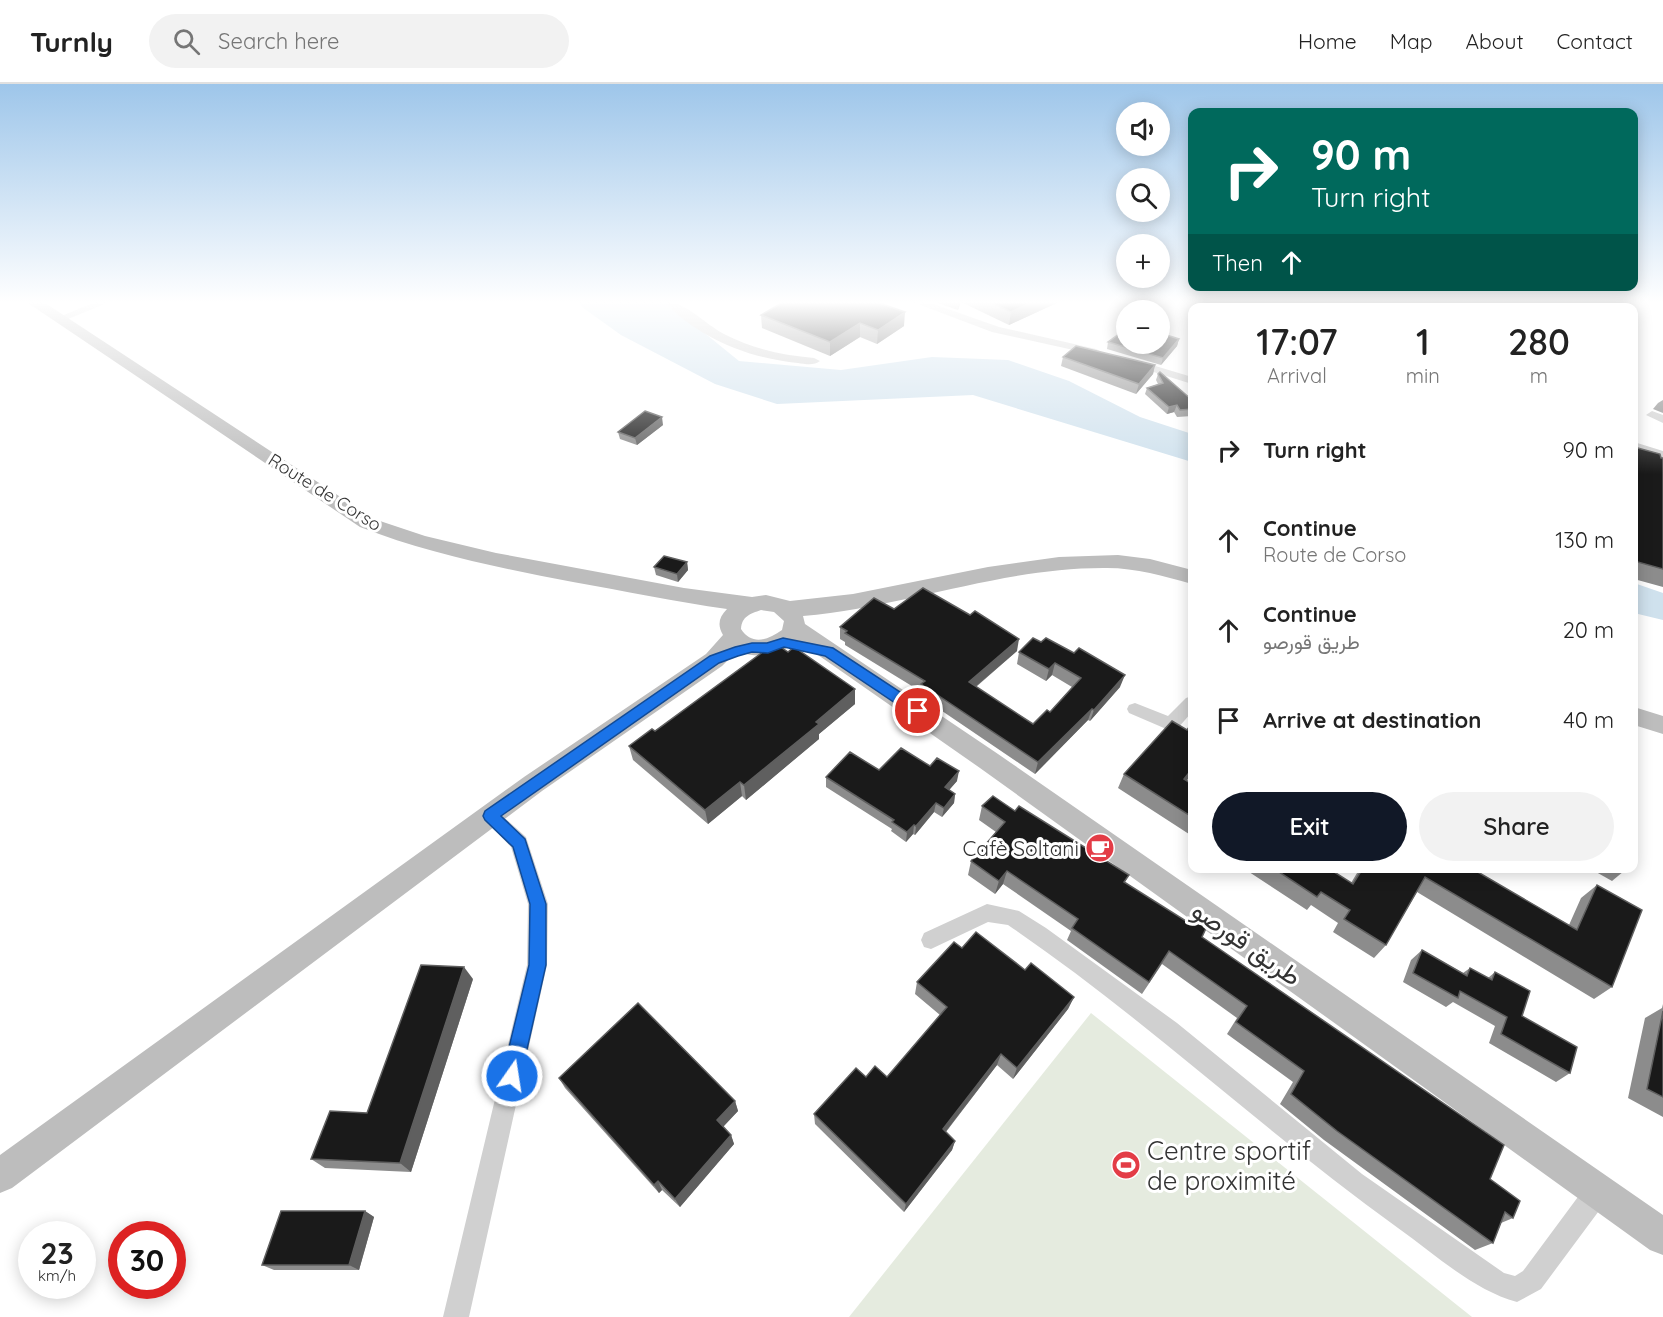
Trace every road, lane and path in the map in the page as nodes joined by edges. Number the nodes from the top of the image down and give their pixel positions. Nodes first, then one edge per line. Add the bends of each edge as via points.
1 (119, 359) edge
2 (784, 359) edge
3 (1119, 359) edge
4 (814, 361) dead end
5 (1188, 380) edge
6 (1638, 447) edge
7 (1663, 455) edge
8 (1188, 575) edge
9 (691, 597) junction
10 (750, 604) junction
11 (790, 626) junction
12 (738, 635) junction
13 (1188, 706) edge
14 (1135, 709) dead end
15 (1638, 717) edge
16 (1663, 725) edge
17 (491, 816) junction
18 (931, 940) dead end
19 (0, 1176) edge
20 (1598, 1191) junction
21 (1663, 1237) edge
22 (456, 1317) edge

1 - 9 main road, Route de Corso via 367,523 400,537 458,553
2 - 4 street
3 - 5 street
6 - 7 street
8 - 11 main road via 1119,562 1066,564 969,578 869,599 827,618
9 - 10 main road, Route de Corso
9 - 12 main road, Route de Corso via 713,608
10 - 11 main road via 771,603
10 - 12 main road via 741,609
11 - 12 main road via 768,648
11 - 20 main road, طريق قورصو via 979,754
12 - 17 main road via 714,660
13 - 14 street via 1171,724
15 - 16 main road
17 - 19 main road
17 - 22 street via 519,843 527,867 538,904 537,965
18 - 20 street via 987,913 1012,917 1169,1031 1354,1182 1498,1284 1517,1289 1532,1280
20 - 21 main road, طريق قورصو

